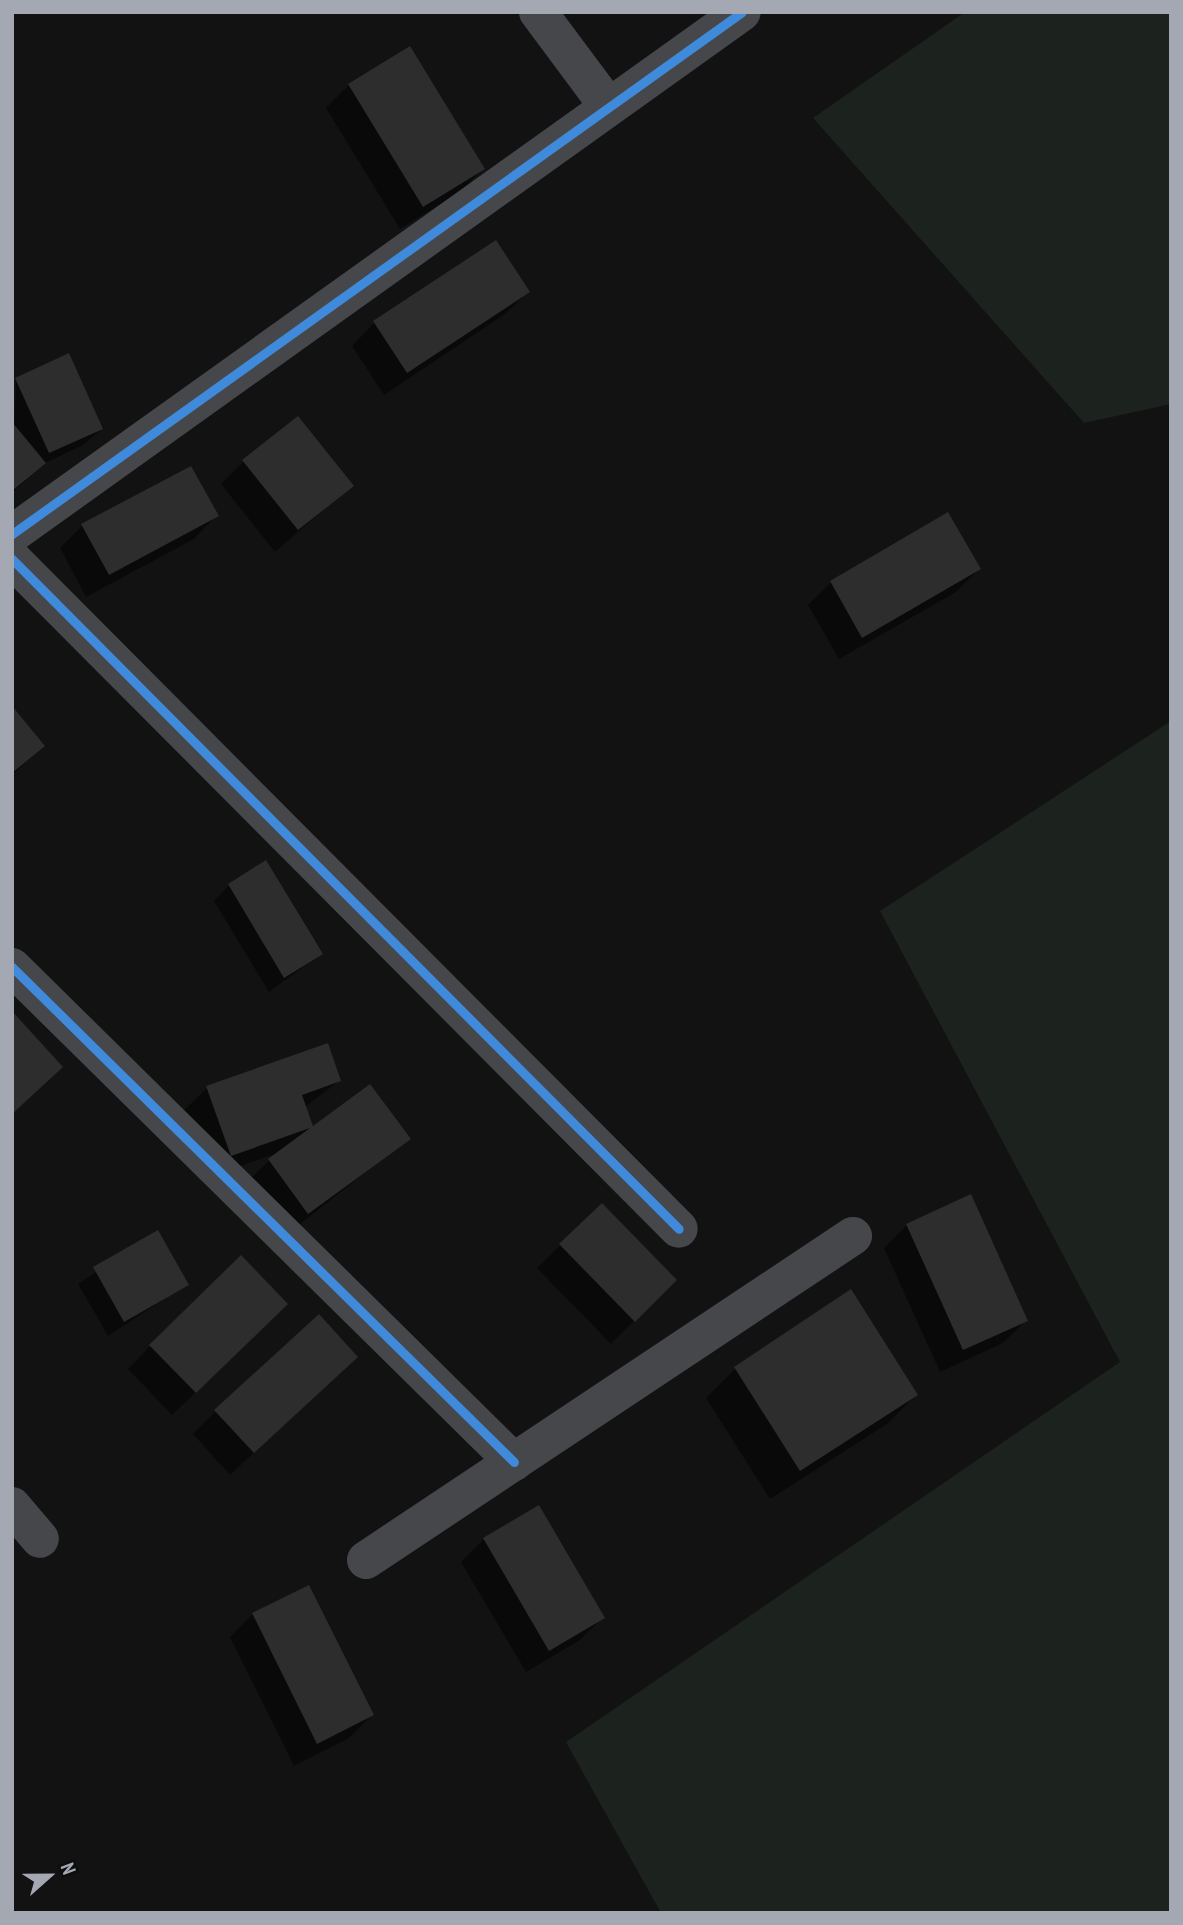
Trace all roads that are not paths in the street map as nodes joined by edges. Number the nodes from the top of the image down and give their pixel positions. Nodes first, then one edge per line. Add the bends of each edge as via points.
1 (538, 12) edge
2 (742, 12) edge
3 (608, 106) junction
4 (12, 534) edge
5 (12, 559) edge
6 (12, 967) edge
7 (679, 1229) dead end
8 (853, 1236) dead end
9 (514, 1461) junction
10 (12, 1506) edge
11 (40, 1539) dead end
12 (366, 1560) dead end

1 - 3 street
2 - 3 street
3 - 4 street
5 - 7 street
6 - 9 street
8 - 9 street
9 - 12 street
10 - 11 street

